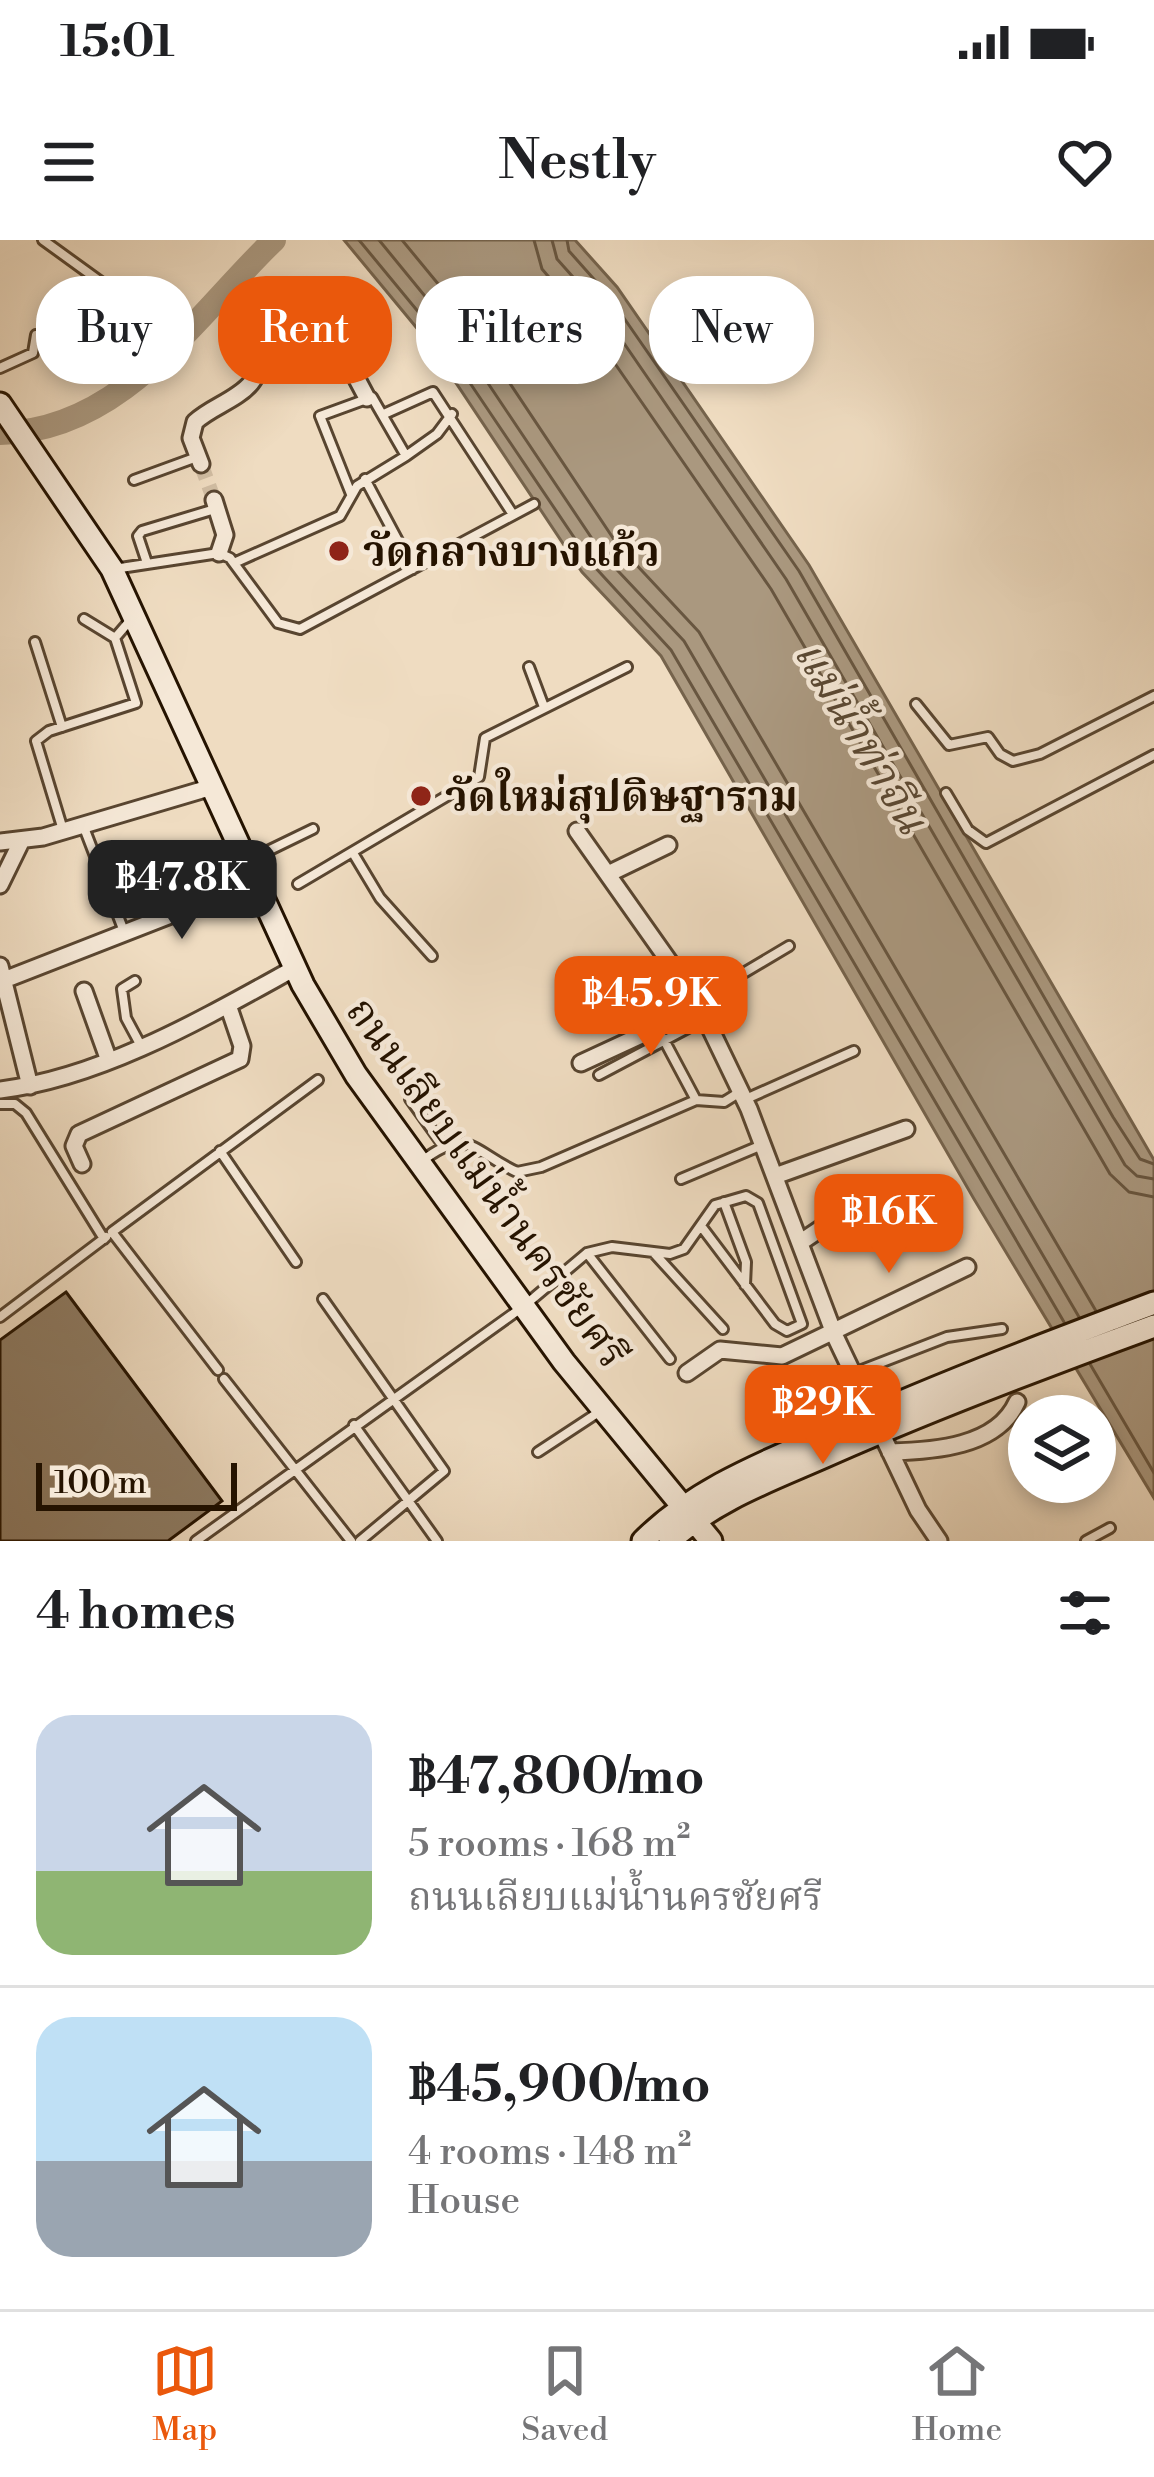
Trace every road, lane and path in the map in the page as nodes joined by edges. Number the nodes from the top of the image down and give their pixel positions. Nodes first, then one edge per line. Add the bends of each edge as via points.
1 (43, 240) edge
2 (93, 276) edge
3 (36, 334) dead end
4 (0, 368) edge
5 (367, 398) junction
6 (0, 404) edge
7 (384, 414) junction
8 (452, 415) junction
9 (406, 456) junction
10 (200, 460) joint
11 (364, 479) junction
12 (134, 480) dead end
13 (351, 494) junction
14 (215, 504) joint
15 (534, 504) dead end
16 (512, 513) junction
17 (226, 558) junction
18 (147, 563) junction
19 (112, 569) junction
20 (413, 569) junction
21 (134, 616) junction
22 (84, 619) dead end
23 (115, 638) junction
24 (35, 642) dead end
25 (529, 667) dead end
26 (627, 667) dead end
27 (1154, 696) edge
28 (916, 704) dead end
29 (544, 707) junction
30 (62, 727) junction
31 (1154, 755) edge
32 (212, 787) junction
33 (946, 793) dead end
34 (83, 824) junction
35 (313, 829) dead end
36 (63, 830) junction
37 (577, 831) dead end
38 (22, 840) junction
39 (0, 842) edge
40 (668, 845) dead end
41 (353, 854) junction
42 (608, 874) junction
43 (254, 881) junction
44 (298, 884) dead end
45 (0, 885) edge
46 (284, 891) dead end
47 (125, 937) junction
48 (789, 946) dead end
49 (432, 956) dead end
50 (295, 968) junction
51 (2, 973) edge
52 (135, 981) dead end
53 (84, 991) dead end
54 (228, 1005) junction
55 (700, 1009) junction
56 (664, 1038) junction
57 (140, 1044) junction
58 (854, 1051) dead end
59 (108, 1058) junction
60 (581, 1063) dead end
61 (599, 1075) dead end
62 (319, 1080) dead end
63 (30, 1086) junction
64 (0, 1090) edge
65 (742, 1096) junction
66 (410, 1099) dead end
67 (696, 1100) junction
68 (0, 1104) edge
69 (906, 1129) dead end
70 (764, 1144) junction
71 (443, 1145) junction
72 (220, 1151) junction
73 (420, 1163) junction
74 (82, 1164) dead end
75 (775, 1176) junction
76 (681, 1179) dead end
77 (724, 1202) junction
78 (848, 1211) dead end
79 (701, 1226) junction
80 (108, 1236) junction
81 (801, 1242) junction
82 (653, 1252) junction
83 (587, 1253) junction
84 (296, 1262) dead end
85 (967, 1267) dead end
86 (745, 1285) junction
87 (323, 1299) dead end
88 (1154, 1303) edge
89 (524, 1306) junction
90 (0, 1317) edge
91 (1154, 1326) edge
92 (724, 1329) dead end
93 (1002, 1329) dead end
94 (833, 1330) junction
95 (670, 1358) dead end
96 (218, 1370) dead end
97 (687, 1373) dead end
98 (853, 1374) junction
99 (224, 1379) dead end
100 (947, 1392) junction
101 (394, 1398) junction
102 (603, 1409) junction
103 (1008, 1415) edge
104 (355, 1425) junction
105 (881, 1432) junction
106 (538, 1452) dead end
107 (296, 1470) junction
108 (409, 1502) junction
109 (688, 1512) junction
110 (1110, 1528) dead end
111 (196, 1541) edge
112 (355, 1541) edge
113 (437, 1541) edge
114 (643, 1541) edge
115 (670, 1541) edge
116 (711, 1541) edge
117 (939, 1541) edge
118 (1086, 1541) edge

1 - 2 lane
3 - 4 lane via 33,352
5 - 7 lane
5 - 10 street via 337,332 313,314 269,344 250,385 195,422 191,438
5 - 13 lane via 320,416
6 - 19 main road, ถนนเลียบแม่น้ำนครชัยศรี
7 - 8 lane via 426,391
7 - 9 lane
8 - 9 lane
8 - 16 lane
9 - 11 lane
10 - 12 lane
11 - 13 lane
11 - 20 lane
13 - 17 lane via 332,521
14 - 17 street
14 - 18 lane via 142,532
15 - 16 lane
16 - 20 lane
17 - 18 lane
17 - 20 lane via 278,623 300,629
18 - 19 lane
19 - 21 main road, ถนนเลียบแม่น้ำนครชัยศรี
21 - 23 lane
21 - 32 main road, ถนนเลียบแม่น้ำนครชัยศรี
22 - 23 lane
23 - 30 lane via 136,703
24 - 30 lane
25 - 29 lane
26 - 29 lane
27 - 28 lane via 1013,761 988,736 944,742
29 - 41 lane via 485,738 479,777
30 - 36 lane via 36,741
31 - 33 lane via 986,843
32 - 34 street
32 - 43 main road, ถนนเลียบแม่น้ำนครชัยศรี
34 - 36 street
34 - 47 lane
35 - 43 lane
36 - 38 street
37 - 42 street
38 - 39 street
38 - 45 street
40 - 42 street
41 - 44 lane
41 - 49 lane
42 - 55 street
43 - 46 lane
43 - 47 street
43 - 50 main road, ถนนเลียบแม่น้ำนครชัยศรี
47 - 51 street
48 - 55 lane
50 - 54 street
50 - 73 main road, ถนนเลียบแม่น้ำนครชัยศรี via 356,1076
51 - 63 street
52 - 57 lane via 121,998
53 - 59 street
54 - 57 street
54 - 74 street via 240,1059 79,1134 74,1146
55 - 56 lane
55 - 60 street
55 - 65 street
56 - 61 lane
56 - 67 lane
57 - 59 street
58 - 65 lane
59 - 63 street
62 - 72 lane
63 - 64 street
65 - 67 lane
65 - 70 street
66 - 71 lane
67 - 71 lane via 517,1172 477,1145
68 - 80 lane via 26,1113
69 - 75 street
70 - 75 street
70 - 76 lane
71 - 73 lane
72 - 80 lane
72 - 84 lane
73 - 89 main road, ถนนเลียบแม่น้ำนครชัยศรี
75 - 81 street
77 - 79 lane
77 - 86 lane via 746,1262
77 - 86 lane via 746,1196 758,1203 802,1324 782,1329
78 - 81 street
79 - 82 lane via 684,1249
79 - 86 lane
80 - 90 lane
80 - 96 lane
81 - 94 street
82 - 83 lane
82 - 92 lane
83 - 89 lane
83 - 95 lane
85 - 94 street
87 - 101 lane
88 - 100 main road
89 - 101 lane
89 - 102 main road, ถนนเลียบแม่น้ำนครชัยศรี
91 - 100 main road
93 - 98 lane via 946,1337
94 - 97 street via 775,1358 720,1350
94 - 98 street
98 - 105 street
99 - 107 lane
100 - 105 main road
101 - 104 lane
101 - 108 lane via 444,1472
102 - 106 lane
102 - 109 main road, ถนนเลียบแม่น้ำนครชัยศรี
103 - 105 street via 946,1448
104 - 107 lane
104 - 108 lane
105 - 109 main road
105 - 117 street
107 - 111 lane
107 - 112 lane
108 - 112 lane
108 - 113 lane
109 - 114 main road
109 - 115 main road
109 - 116 main road, ถนนเลียบแม่น้ำนครชัยศรี
110 - 118 lane

